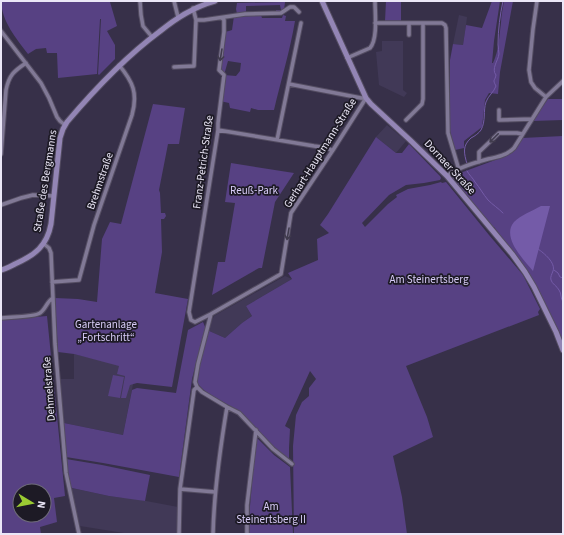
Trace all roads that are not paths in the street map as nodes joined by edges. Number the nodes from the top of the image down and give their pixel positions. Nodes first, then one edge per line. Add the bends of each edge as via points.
1 (140, 1) edge
2 (174, 1) edge
3 (214, 1) edge
4 (322, 1) edge
5 (375, 1) edge
6 (537, 1) edge
7 (193, 8) junction
8 (299, 12) dead end
9 (178, 17) junction
10 (222, 18) junction
11 (196, 20) junction
12 (301, 23) dead end
13 (375, 23) junction
14 (409, 23) junction
15 (423, 23) junction
16 (1, 31) edge
17 (409, 35) dead end
18 (152, 37) junction
19 (348, 58) junction
20 (26, 62) junction
21 (119, 65) junction
22 (174, 67) dead end
23 (563, 81) edge
24 (289, 84) junction
25 (546, 97) junction
26 (366, 98) junction
27 (499, 110) dead end
28 (406, 120) dead end
29 (532, 120) junction
30 (65, 125) junction
31 (218, 130) junction
32 (522, 134) junction
33 (277, 140) junction
34 (332, 151) junction
35 (1, 154) edge
36 (478, 162) junction
37 (459, 170) junction
38 (447, 176) junction
39 (54, 196) junction
40 (1, 206) edge
41 (44, 244) junction
42 (1, 270) edge
43 (52, 282) junction
44 (53, 298) junction
45 (189, 312) joint
46 (211, 314) junction
47 (1, 318) edge
48 (563, 350) edge
49 (197, 387) junction
50 (227, 407) junction
51 (256, 430) junction
52 (292, 464) dead end
53 (180, 489) junction
54 (215, 492) junction
55 (79, 534) edge
56 (179, 534) edge
57 (213, 534) edge
58 (247, 534) edge

1 - 18 street via 143,26
2 - 9 street
3 - 7 main road, Straße des Bergmanns
4 - 19 main road, Dornaer Straße
5 - 13 street
6 - 25 street via 530,76 535,88
7 - 9 main road, Straße des Bergmanns
7 - 11 street
8 - 10 street via 290,6 281,13 244,14
9 - 18 main road, Straße des Bergmanns
10 - 11 street
10 -> 31 street, Franz-Petrich-Straße via 224,32 219,70 224,75
11 - 22 street via 194,66
12 - 24 street
13 - 14 street
13 - 19 street via 372,46
14 - 15 street
14 - 17 street
15 - 28 street via 423,99 422,104
15 - 37 street via 442,23 446,28 448,132
16 - 20 street
18 - 21 main road, Straße des Bergmanns
19 - 26 main road, Dornaer Straße
20 - 30 street via 42,83 57,117
20 - 35 street via 8,81
21 - 30 main road, Straße des Bergmanns
21 - 43 street, Brehmstraße via 133,87 135,100 132,115 92,232 79,280
23 - 25 street
24 - 26 street
24 - 33 street
25 - 29 street
26 - 34 street, Gerhart-Hauptmann-Straße
26 - 38 main road, Dornaer Straße
27 - 29 street via 499,120
29 - 32 street
30 - 39 main road, Straße des Bergmanns via 60,138
31 - 33 street
31 - 45 street, Franz-Petrich-Straße
32 - 36 street via 509,152
32 -> 36 street via 499,133 480,152
33 - 34 street via 328,148
34 -> 46 street, Gerhart-Hauptmann-Straße via 291,213 281,274
36 - 37 street
37 - 38 street
38 - 48 main road, Dornaer Straße via 525,272
39 - 40 street via 33,195
39 - 41 main road, Straße des Bergmanns via 50,230
41 - 42 main road, Straße des Bergmanns via 25,259
41 - 43 street, Dehmelstraße via 50,251
43 - 44 street, Dehmelstraße
44 - 47 street via 42,312 36,315
44 - 55 street, Dehmelstraße via 66,473
45 - 46 street, Gerhart-Hauptmann-Straße via 191,320 195,322
46 - 49 street via 198,364 195,382
49 - 50 street
49 - 53 street via 194,390
50 - 51 street via 239,413
50 - 54 street
51 - 52 street via 273,449
51 - 58 street via 247,505
53 - 54 street
53 - 56 street
54 - 57 street

